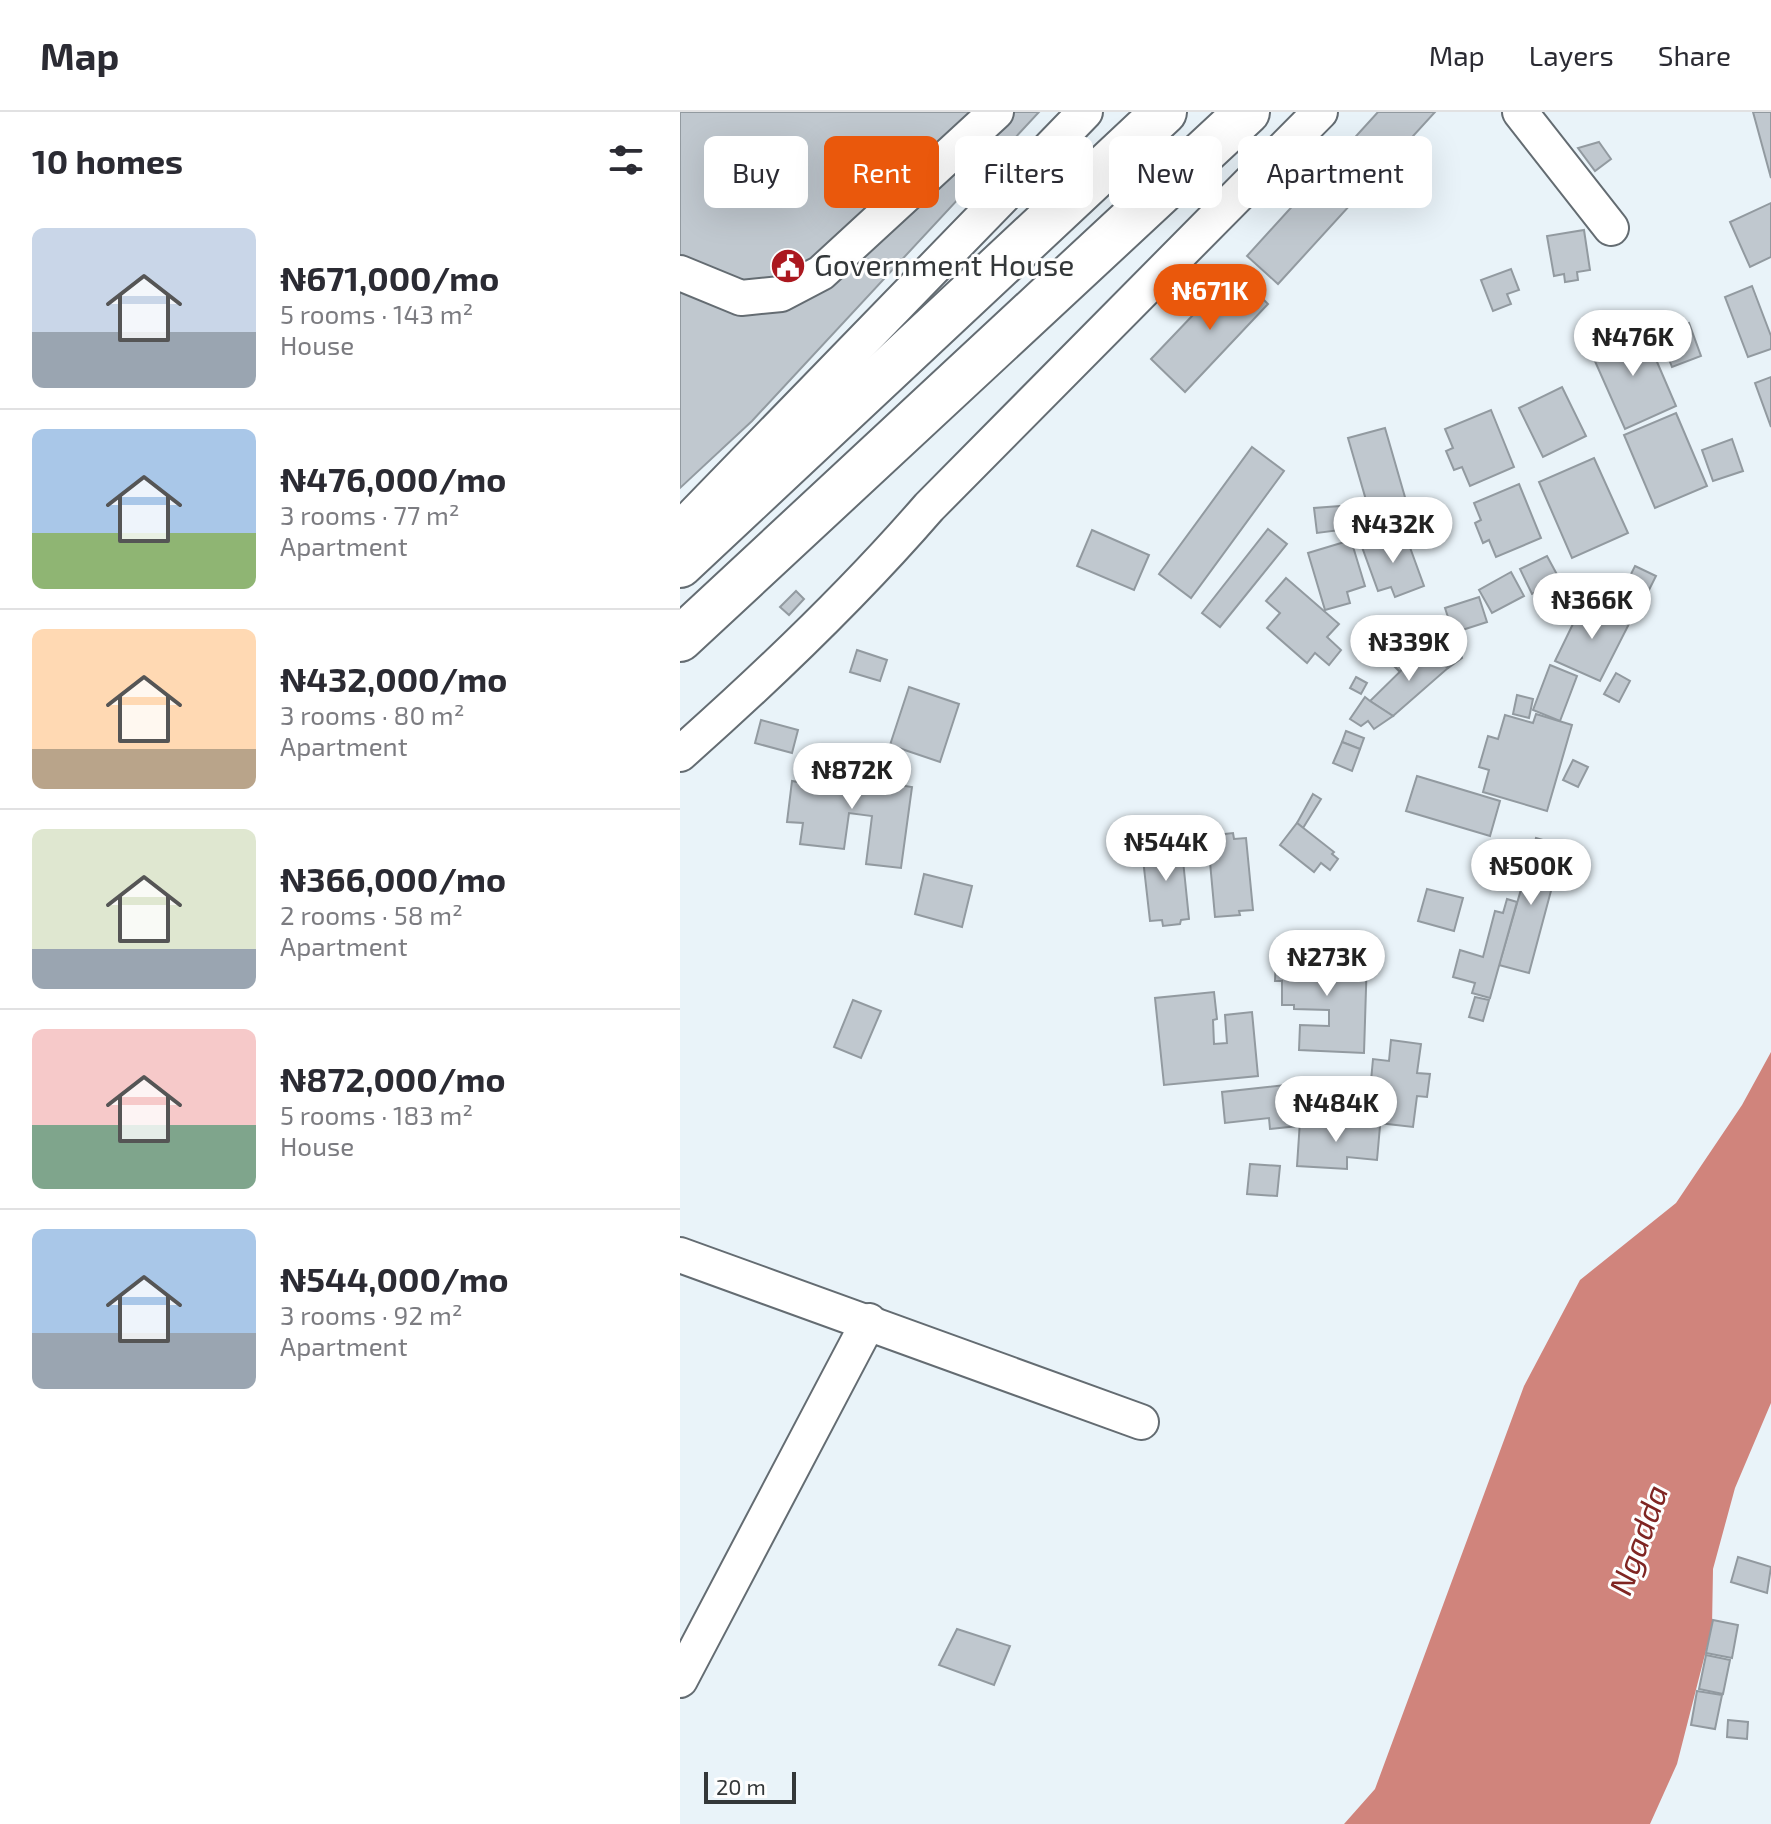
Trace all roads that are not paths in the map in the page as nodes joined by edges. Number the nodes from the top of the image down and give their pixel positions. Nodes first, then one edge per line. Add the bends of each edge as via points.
1 (996, 112) edge
2 (1085, 112) edge
3 (1164, 112) edge
4 (1247, 112) edge
5 (1320, 112) edge
6 (1520, 112) edge
7 (1611, 228) dead end
8 (680, 273) edge
9 (680, 529) edge
10 (680, 565) edge
11 (680, 639) edge
12 (680, 754) edge
13 (680, 1255) edge
14 (869, 1321) junction
15 (1141, 1422) dead end
16 (680, 1680) edge

1 - 8 street via 821,273 781,294 741,298
2 - 9 street
3 - 10 main road
4 - 11 main road
5 - 12 street via 929,507 794,652
6 - 7 street
13 - 14 street
14 - 15 street
14 - 16 street

